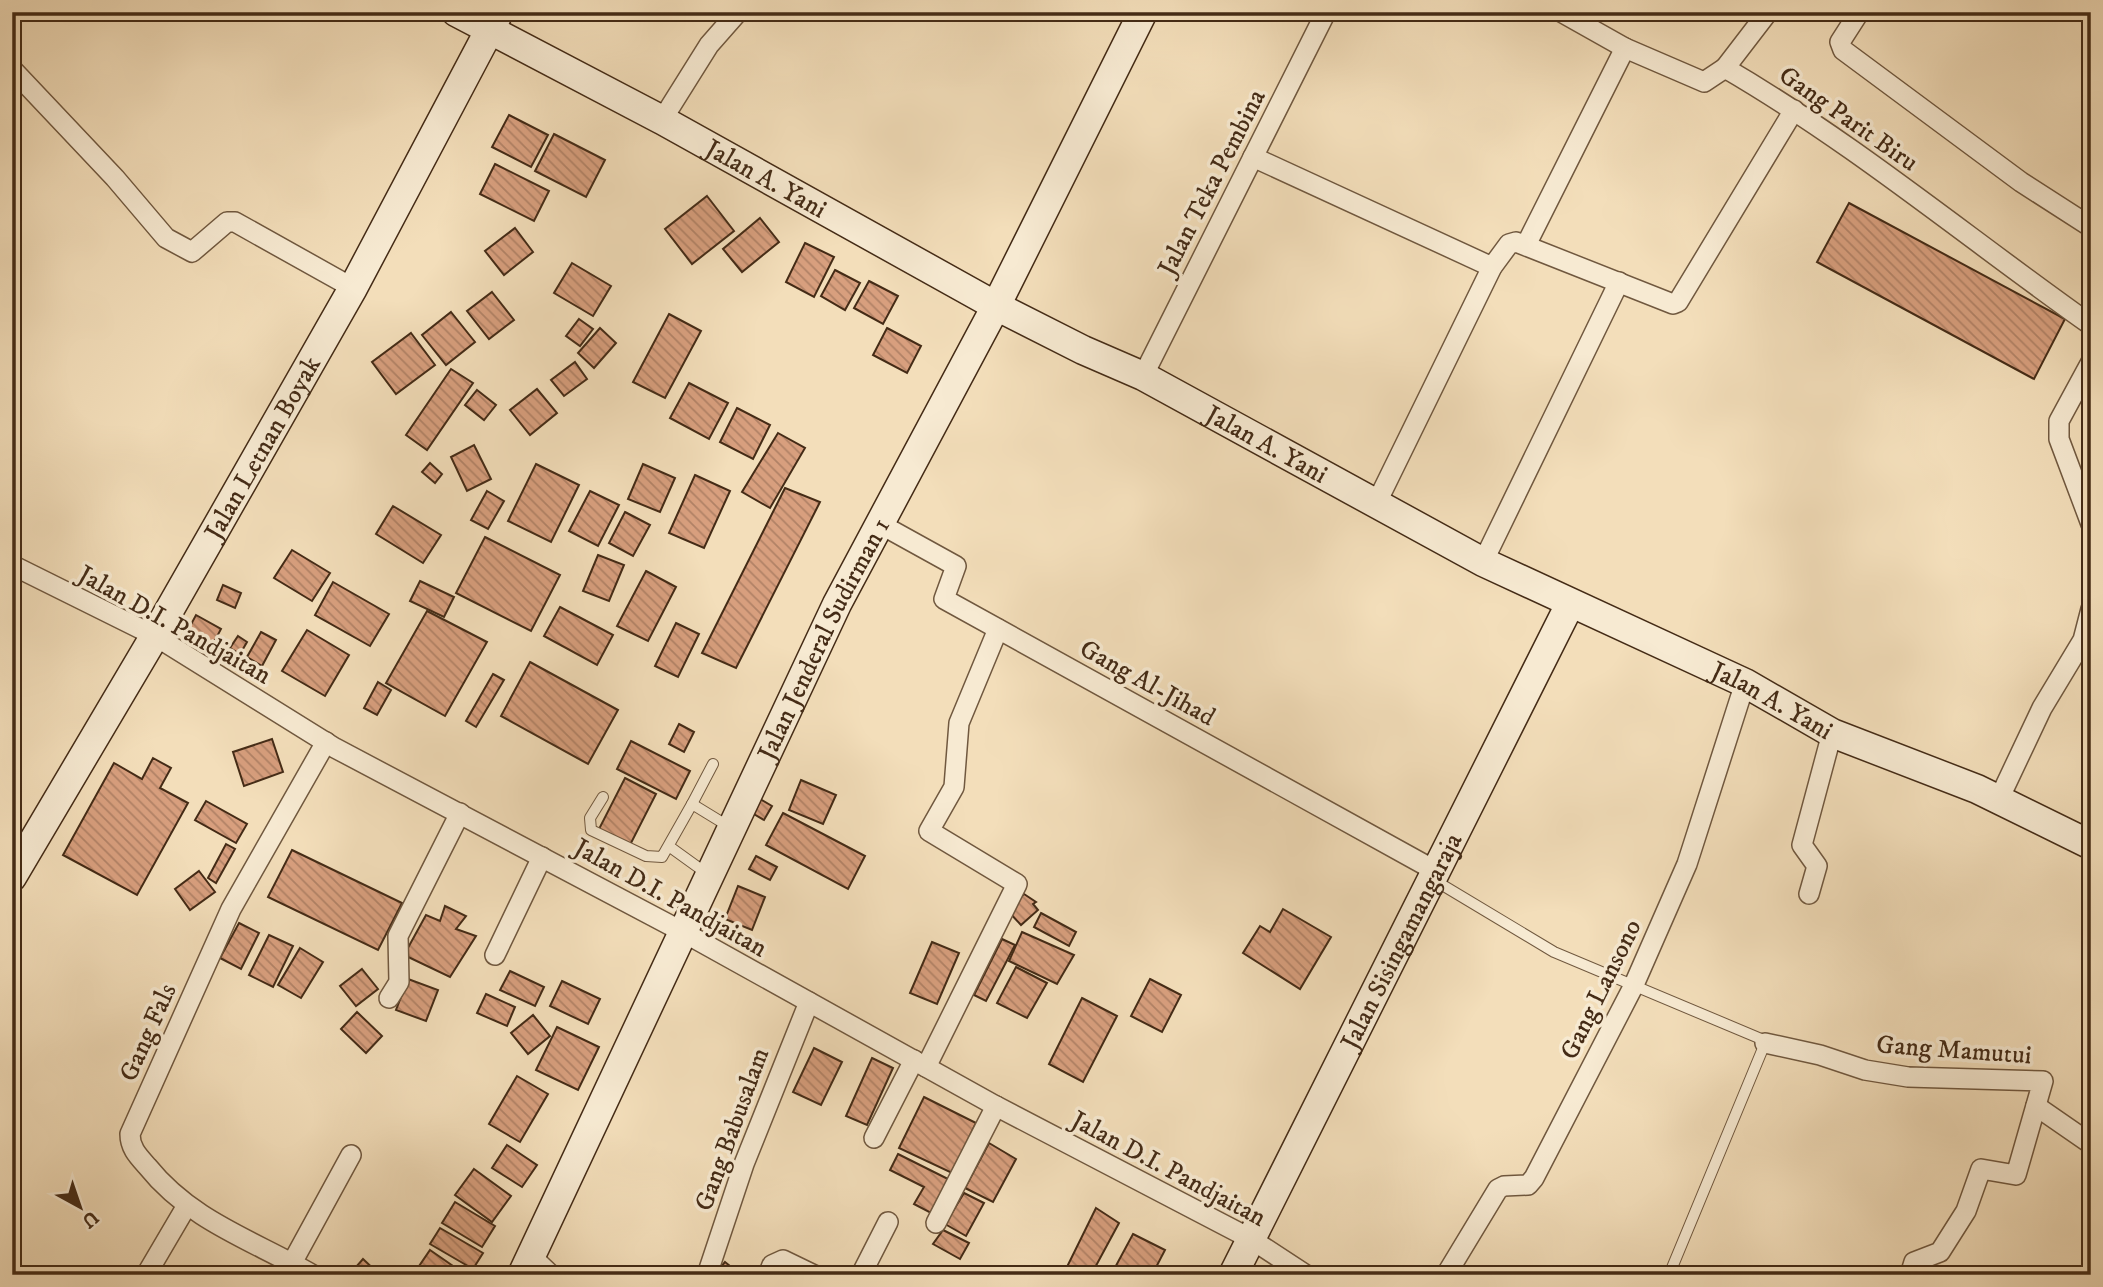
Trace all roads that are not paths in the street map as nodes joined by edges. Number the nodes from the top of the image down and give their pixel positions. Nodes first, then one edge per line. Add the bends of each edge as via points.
1 (456, 12) edge
2 (738, 12) edge
3 (1143, 12) edge
4 (1326, 12) edge
5 (1561, 12) edge
6 (1768, 12) edge
7 (1857, 13) edge
8 (494, 21) edge
9 (1625, 48) junction
10 (1725, 68) junction
11 (12, 69) edge
12 (1794, 110) junction
13 (662, 120) junction
14 (1253, 157) junction
15 (2091, 228) edge
16 (1526, 245) junction
17 (1492, 267) junction
18 (1619, 282) junction
19 (353, 288) junction
20 (996, 306) junction
21 (2091, 325) edge
22 (2091, 362) edge
23 (1143, 376) junction
24 (1376, 504) junction
25 (880, 523) junction
26 (2091, 524) edge
27 (1483, 562) junction
28 (12, 565) edge
29 (1570, 604) junction
30 (2091, 609) edge
31 (998, 629) junction
32 (155, 636) junction
33 (1745, 683) junction
34 (1832, 733) junction
35 (326, 742) junction
36 (713, 764) dead end
37 (603, 797) dead end
38 (1999, 799) junction
39 (692, 804) junction
40 (460, 813) junction
41 (732, 828) junction
42 (2091, 845) edge
43 (670, 847) junction
44 (542, 856) junction
45 (1433, 874) junction
46 (710, 876) junction
47 (12, 877) edge
48 (1810, 894) dead end
49 (683, 932) junction
50 (495, 955) dead end
51 (1633, 986) junction
52 (389, 998) dead end
53 (809, 1002) junction
54 (1765, 1043) junction
55 (920, 1064) junction
56 (996, 1106) junction
57 (2036, 1106) junction
58 (874, 1138) dead end
59 (2091, 1144) edge
60 (351, 1155) dead end
61 (186, 1207) junction
62 (888, 1222) dead end
63 (936, 1223) dead end
64 (1251, 1239) junction
65 (292, 1263) junction
66 (535, 1269) edge
67 (146, 1275) edge
68 (313, 1275) edge
69 (707, 1275) edge
70 (768, 1275) edge
71 (814, 1275) edge
72 (861, 1275) edge
73 (1233, 1275) edge
74 (1306, 1275) edge
75 (1446, 1275) edge
76 (1669, 1275) edge
77 (1910, 1275) edge

1 - 8 street, Jalan A. Yani
2 - 13 street via 709,45
3 - 20 street, Jalan Jenderal Sudirman 1
4 - 14 street, Jalan Teka Pembina
5 - 9 street
6 - 10 street
7 - 15 street via 1840,42 1843,50
8 - 13 street, Jalan A. Yani
8 - 19 street, Jalan Letnan Boyak
9 - 10 street via 1704,82
9 - 16 street
10 - 12 street, Gang Parit Biru
11 - 19 street via 166,238 192,252 227,222 234,222
12 - 18 street via 1682,299 1673,304
12 - 21 street, Gang Parit Biru
13 - 20 street, Jalan A. Yani
14 - 17 street
14 - 23 street, Jalan Teka Pembina
16 - 17 street via 1509,244
16 - 18 street
17 - 24 street
18 - 27 street
19 - 32 street, Jalan Letnan Boyak
20 - 23 street, Jalan A. Yani
20 - 25 street, Jalan Jenderal Sudirman 1
22 - 26 street via 2059,421 2059,439
23 - 24 street, Jalan A. Yani
24 - 27 street, Jalan A. Yani
25 - 31 street, Gang Al-Jihad via 956,566 944,599
25 - 41 street, Jalan Jenderal Sudirman 1
27 - 29 street, Jalan A. Yani
28 - 32 street, Jalan D.I. Pandjaitan
29 - 33 street, Jalan A. Yani
29 - 45 street, Jalan Sisingamangaraja
30 - 38 street via 2082,640 2042,708
31 - 45 street, Gang Al-Jihad
31 - 55 street via 959,723 954,787 929,831 1017,884
32 - 35 street, Jalan D.I. Pandjaitan
32 - 47 street, Jalan Letnan Boyak
33 - 34 street, Jalan A. Yani
33 - 51 street, Gang Lansono via 1687,863
34 - 38 street, Jalan A. Yani
34 - 48 street via 1802,845 1817,866
35 - 40 street, Jalan D.I. Pandjaitan
35 - 61 street, Gang Fals via 231,909 130,1134 135,1152
36 - 39 lane
37 - 43 lane via 590,818 591,830 646,856 662,858
38 - 42 street, Jalan A. Yani
39 - 41 lane
39 - 43 lane
40 - 44 street, Jalan D.I. Pandjaitan
40 - 52 street via 398,936 399,982
41 - 46 street, Jalan Jenderal Sudirman 1
43 - 46 lane
44 - 49 street, Jalan D.I. Pandjaitan
44 - 50 street
45 - 51 lane, Gang Mamutui via 1554,952
45 - 64 street, Jalan Sisingamangaraja
46 - 49 street, Jalan Jenderal Sudirman 1
49 - 53 street, Jalan D.I. Pandjaitan
49 - 66 street, Jalan Jenderal Sudirman 1
51 - 54 lane, Gang Mamutui
51 - 75 street, Gang Lansono via 1534,1178 1528,1185 1498,1189
53 - 55 street, Jalan D.I. Pandjaitan
53 - 69 street, Gang Babusalam via 744,1164
54 - 57 street, Gang Mamutui via 1908,1077 2043,1081
54 - 76 lane
55 - 56 street, Jalan D.I. Pandjaitan
55 - 58 street
56 - 63 street
56 - 64 street, Jalan D.I. Pandjaitan
57 - 59 street
57 - 77 street, Gang Mamutui via 2016,1175 1981,1170 1966,1211 1940,1252 1914,1262
60 - 65 street
61 - 65 street, Gang Fals
61 - 67 street
62 - 72 street
64 - 73 street, Jalan Sisingamangaraja
64 - 74 street, Jalan D.I. Pandjaitan
65 - 68 street, Gang Fals
70 - 71 street via 772,1265 783,1260

